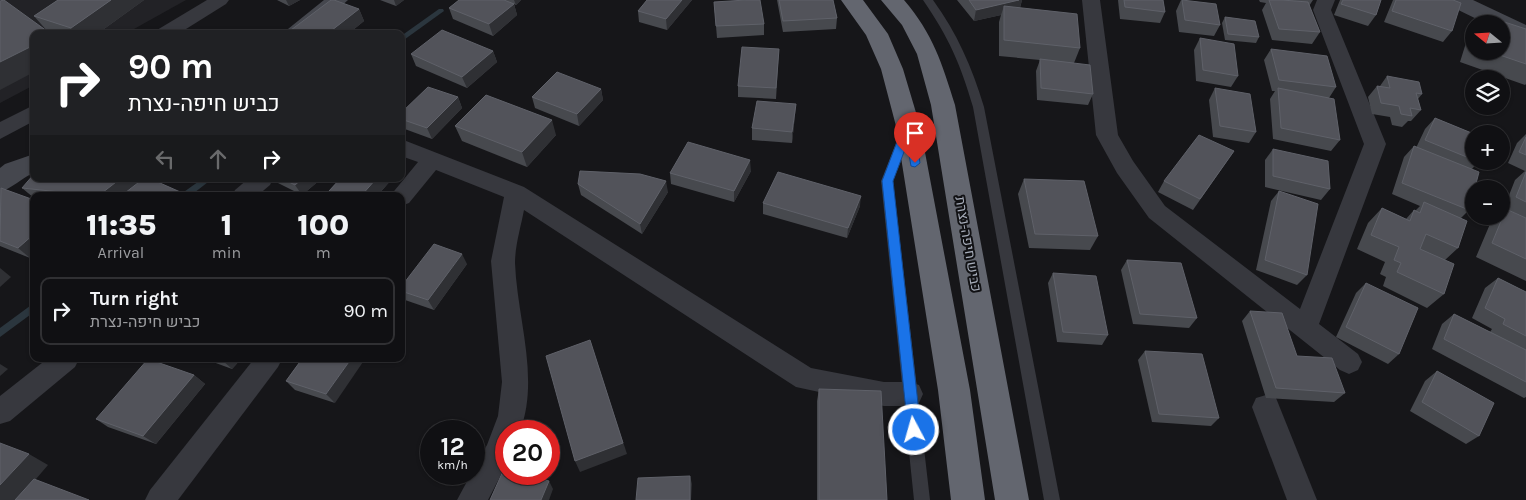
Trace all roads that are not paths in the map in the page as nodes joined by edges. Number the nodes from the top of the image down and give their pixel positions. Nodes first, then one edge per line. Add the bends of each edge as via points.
1 (220, 0) edge
2 (337, 0) edge
3 (852, 0) edge
4 (892, 0) edge
5 (928, 0) edge
6 (1091, 0) edge
7 (1326, 0) edge
8 (1456, 0) edge
9 (171, 30) edge
10 (301, 30) edge
11 (1526, 34) edge
12 (30, 114) edge
13 (908, 126) junction
14 (0, 131) edge
15 (405, 149) edge
16 (433, 160) junction
17 (30, 165) edge
18 (0, 182) edge
19 (259, 182) edge
20 (247, 192) edge
21 (405, 192) edge
22 (516, 193) junction
23 (1306, 326) junction
24 (62, 362) edge
25 (267, 362) edge
26 (1350, 362) dead end
27 (910, 394) junction
28 (1266, 407) dead end
29 (0, 412) edge
30 (160, 500) edge
31 (472, 500) edge
32 (922, 500) edge
33 (968, 500) edge
34 (1012, 500) edge
35 (1052, 500) edge
36 (1302, 500) edge

1 - 9 street
2 - 10 street
3 - 13 highway via 877,34 892,69
4 - 34 highway, כביש חיפה-נצרת via 911,22 928,54 943,105
5 - 35 lane via 960,51 977,105
6 - 23 street via 1107,135 1125,167 1158,212
7 - 23 street via 1322,10 1375,144
8 - 11 street
12 - 14 street
13 - 27 lane via 887,181
13 - 33 highway via 954,390
15 - 16 street
16 - 21 street
16 - 22 street
17 - 18 street
19 - 20 street
22 - 27 street via 805,379 884,394
22 - 31 street via 502,261 515,382 512,416 498,452
23 - 26 street
24 - 29 street
25 - 30 street
27 - 32 lane
28 - 36 street

